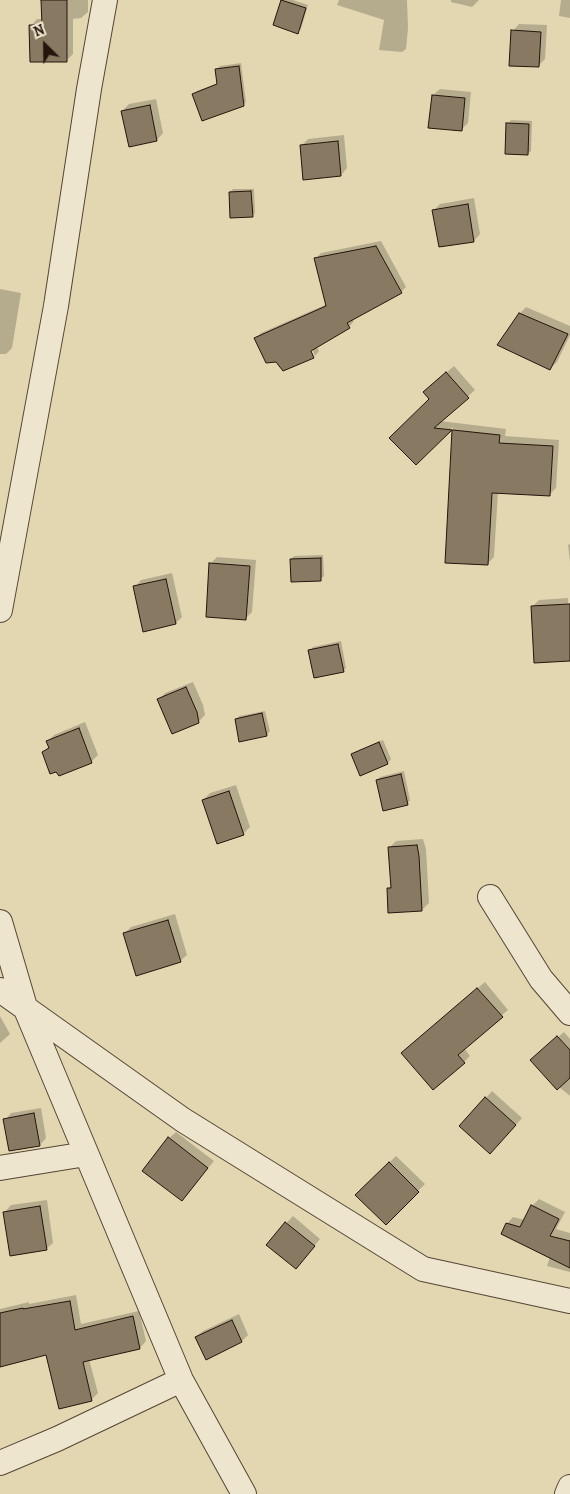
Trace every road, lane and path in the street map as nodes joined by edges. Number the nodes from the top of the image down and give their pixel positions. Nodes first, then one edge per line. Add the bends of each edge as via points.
1 (105, 0) edge
2 (0, 610) edge
3 (490, 897) dead end
4 (0, 922) edge
5 (0, 990) edge
6 (25, 1008) junction
7 (570, 1013) edge
8 (86, 1154) junction
9 (0, 1168) edge
10 (570, 1301) edge
11 (181, 1380) junction
12 (0, 1463) edge
13 (570, 1487) edge
14 (244, 1494) edge
15 (567, 1494) edge

1 - 2 street via 56,306
3 - 7 street via 541,979
4 - 6 street
5 - 6 street
6 - 8 street
6 - 10 street via 183,1120 422,1269
8 - 9 street
8 - 11 street
11 - 12 street
11 - 14 street
13 - 15 street

